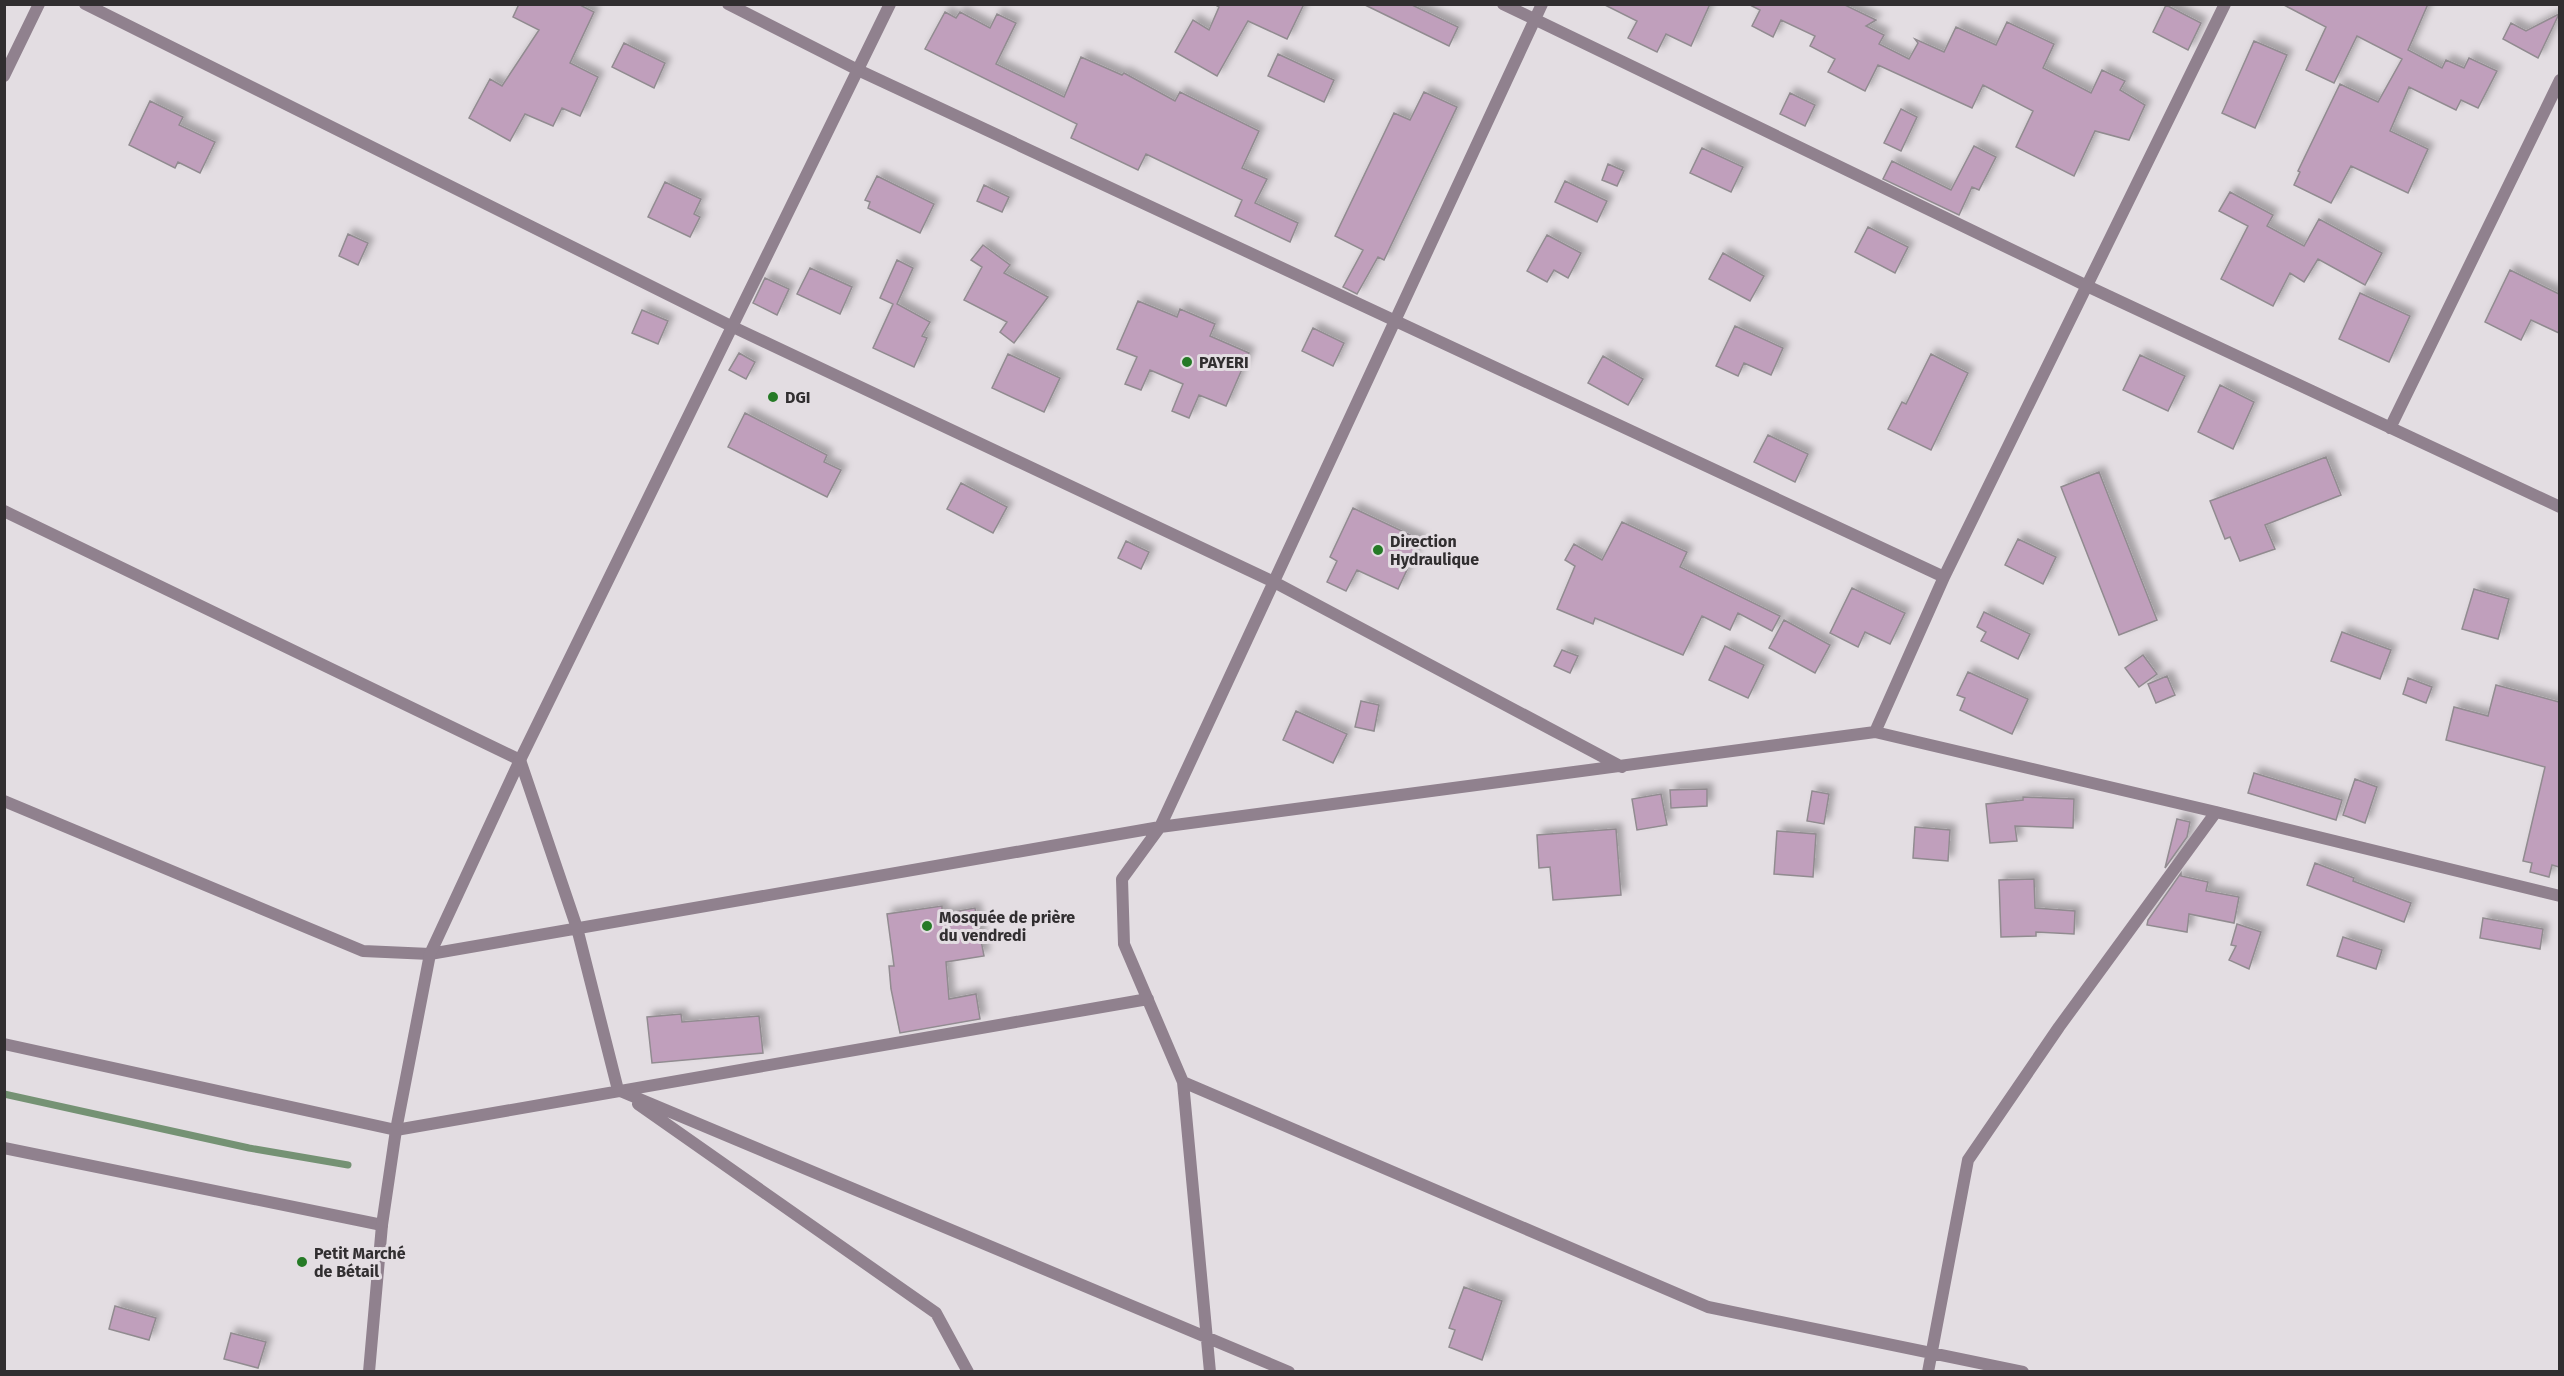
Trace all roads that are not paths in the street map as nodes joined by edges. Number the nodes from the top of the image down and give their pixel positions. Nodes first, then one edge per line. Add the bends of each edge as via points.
1 (39, 4) edge
2 (85, 4) edge
3 (728, 4) edge
4 (890, 4) edge
5 (1503, 4) edge
6 (1542, 4) edge
7 (2224, 5) edge
8 (1535, 20) junction
9 (858, 70) junction
10 (4, 76) edge
11 (2559, 80) edge
12 (2087, 286) junction
13 (1395, 322) junction
14 (731, 326) junction
15 (2390, 428) junction
16 (2559, 507) edge
17 (4, 511) edge
18 (1944, 577) junction
19 (1274, 582) junction
20 (1875, 732) junction
21 (520, 760) junction
22 (1622, 767) junction
23 (4, 801) edge
24 (2216, 812) junction
25 (1160, 827) junction
26 (2559, 896) edge
27 (577, 928) junction
28 (430, 954) junction
29 (1148, 999) junction
30 (4, 1044) edge
31 (1184, 1082) junction
32 (618, 1090) junction
33 (396, 1131) junction
34 (4, 1148) edge
35 (382, 1225) junction
36 (1208, 1339) junction
37 (1932, 1351) junction
38 (369, 1371) edge
39 (968, 1371) edge
40 (1210, 1371) edge
41 (1289, 1371) edge
42 (1928, 1371) edge
43 (2023, 1371) edge

1 - 10 street
2 - 14 street
3 - 9 street
4 - 9 street
5 - 8 street
6 - 8 street
7 - 12 street
8 - 12 street
8 - 13 street
9 - 13 street
9 - 14 street
11 - 15 street
12 - 15 street
12 - 18 street
13 - 18 street
13 - 19 street
14 - 19 street
14 - 21 street
15 - 16 street
17 - 21 street
18 - 20 street
19 - 22 street
19 - 25 street
20 - 22 street
20 - 24 street
21 - 27 street
21 - 28 street
22 - 25 street
23 - 28 street via 363,951
24 - 26 street
24 - 37 street via 2059,1027 1968,1160
25 - 27 street
25 - 29 street via 1122,879 1124,944
27 - 28 street
27 - 32 street
28 - 33 street
29 - 31 street
29 - 32 street
30 - 33 street
31 - 36 street
31 - 37 street via 1708,1307
32 - 33 street
32 - 36 street
32 - 39 street via 936,1313
33 - 35 street
34 - 35 street
35 - 38 street
36 - 40 street
36 - 41 street
37 - 42 street
37 - 43 street

